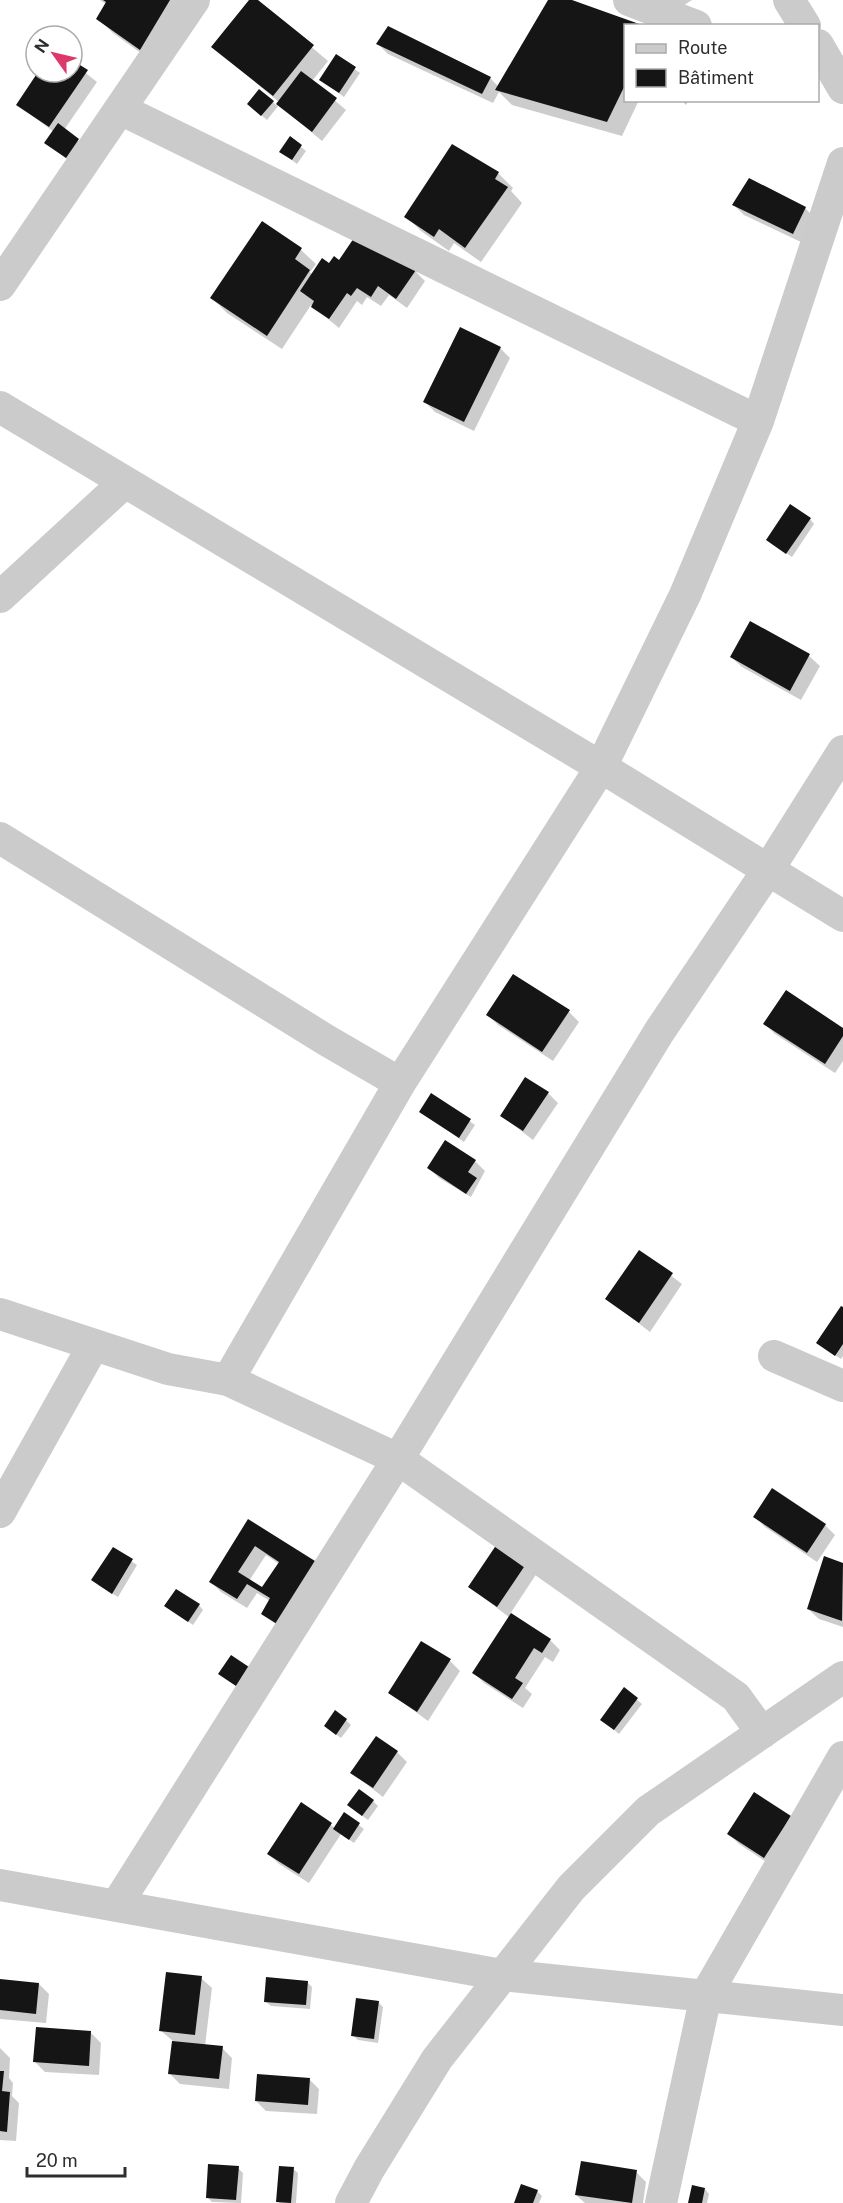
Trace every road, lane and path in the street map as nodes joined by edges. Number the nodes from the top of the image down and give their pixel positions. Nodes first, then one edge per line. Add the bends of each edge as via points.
1 (194, 0) edge
2 (629, 0) edge
3 (789, 0) edge
4 (691, 24) edge
5 (804, 24) edge
6 (819, 47) edge
7 (833, 80) edge
8 (122, 110) junction
9 (843, 163) edge
10 (0, 285) edge
11 (0, 407) edge
12 (758, 421) junction
13 (125, 482) junction
14 (0, 597) edge
15 (843, 751) edge
16 (601, 767) junction
17 (0, 838) edge
18 (768, 870) junction
19 (843, 916) edge
20 (400, 1083) junction
21 (0, 1314) edge
22 (93, 1346) junction
23 (774, 1356) dead end
24 (228, 1380) junction
25 (843, 1386) edge
26 (398, 1459) junction
27 (0, 1512) edge
28 (843, 1677) edge
29 (762, 1733) junction
30 (843, 1757) edge
31 (0, 1885) edge
32 (116, 1906) junction
33 (502, 1975) junction
34 (706, 1995) junction
35 (843, 2010) edge
36 (351, 2203) edge
37 (661, 2203) edge

1 - 8 street
2 - 4 street
3 - 5 street
6 - 7 street
8 - 10 street
8 - 12 street
9 - 12 street
11 - 13 street
12 - 16 street via 685,595
13 - 14 street
13 - 16 street
15 - 18 street
16 - 18 street
16 - 20 street
17 - 20 street
18 - 19 street
18 - 26 street via 659,1032
20 - 24 street
21 - 22 street
22 - 24 street via 168,1369
22 - 27 street
23 - 25 street
24 - 26 street
26 - 29 street via 736,1697
26 - 32 street
28 - 29 street
29 - 33 street via 648,1811 571,1888
30 - 34 street
31 - 32 street
32 - 33 street
33 - 34 street
33 - 36 street via 437,2059
34 - 35 street
34 - 37 street

